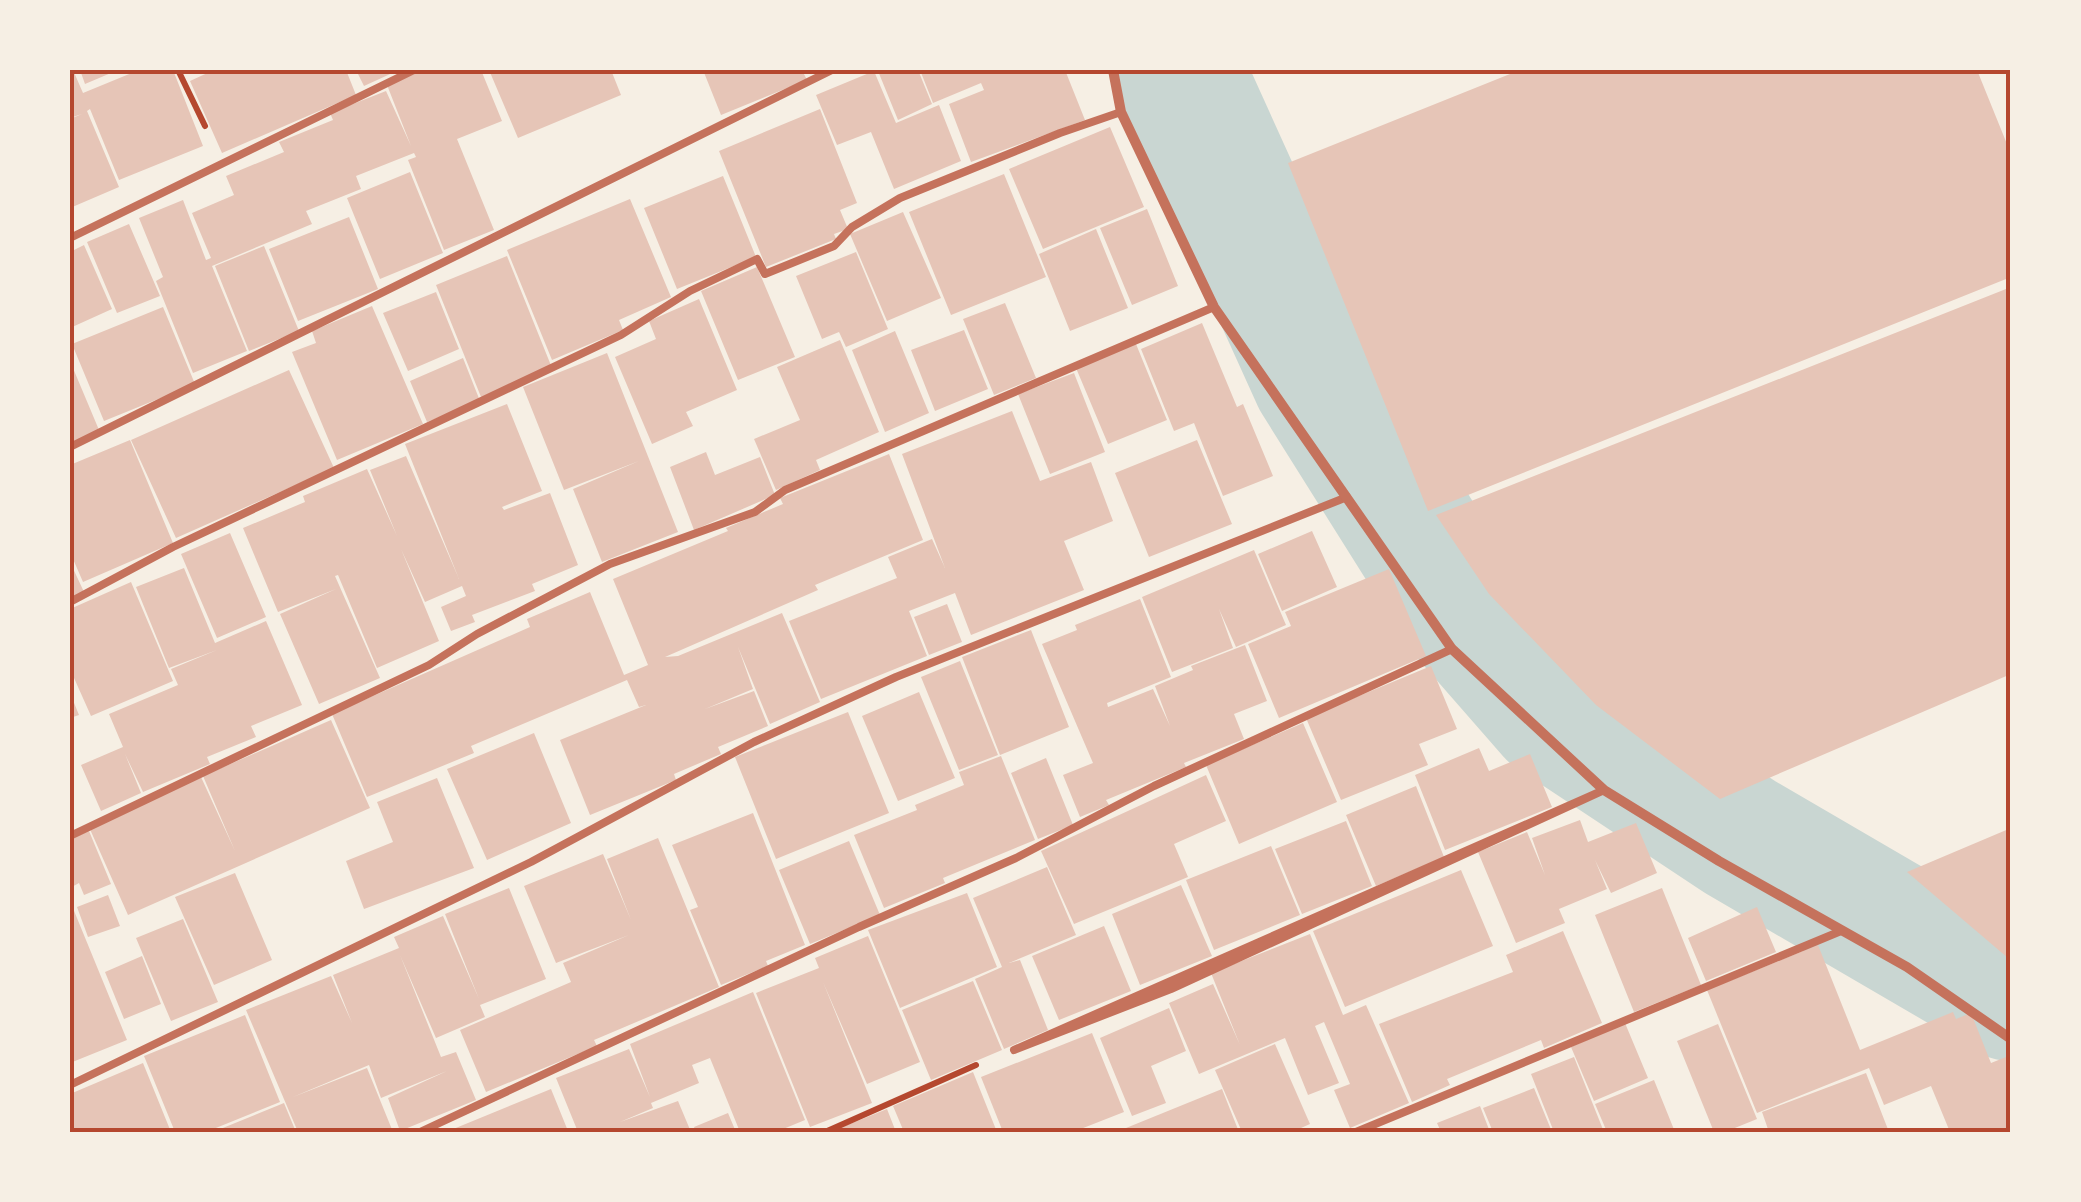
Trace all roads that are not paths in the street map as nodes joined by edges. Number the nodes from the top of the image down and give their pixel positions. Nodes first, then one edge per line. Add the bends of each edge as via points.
1 (414, 70) edge
2 (832, 70) edge
3 (1113, 70) edge
4 (1122, 112) junction
5 (70, 238) edge
6 (1214, 307) junction
7 (70, 447) edge
8 (1347, 497) junction
9 (70, 602) edge
10 (1452, 650) junction
11 (1604, 790) junction
12 (70, 836) edge
13 (1841, 931) junction
14 (2011, 1039) edge
15 (70, 1085) edge
16 (420, 1132) edge
17 (1356, 1132) edge

1 - 5 lane
2 - 7 lane
3 - 4 street
4 - 6 street
4 - 9 lane via 900,198 834,246 765,274 756,259 621,334
6 - 8 street
6 - 12 lane via 785,490 756,512 610,564 428,665
8 - 10 street
8 - 15 lane via 896,676
10 - 11 street
10 - 16 lane
11 - 11 lane via 1050,1034 1014,1050 1172,989
11 - 13 street
13 - 14 street via 1907,967
13 - 17 lane

